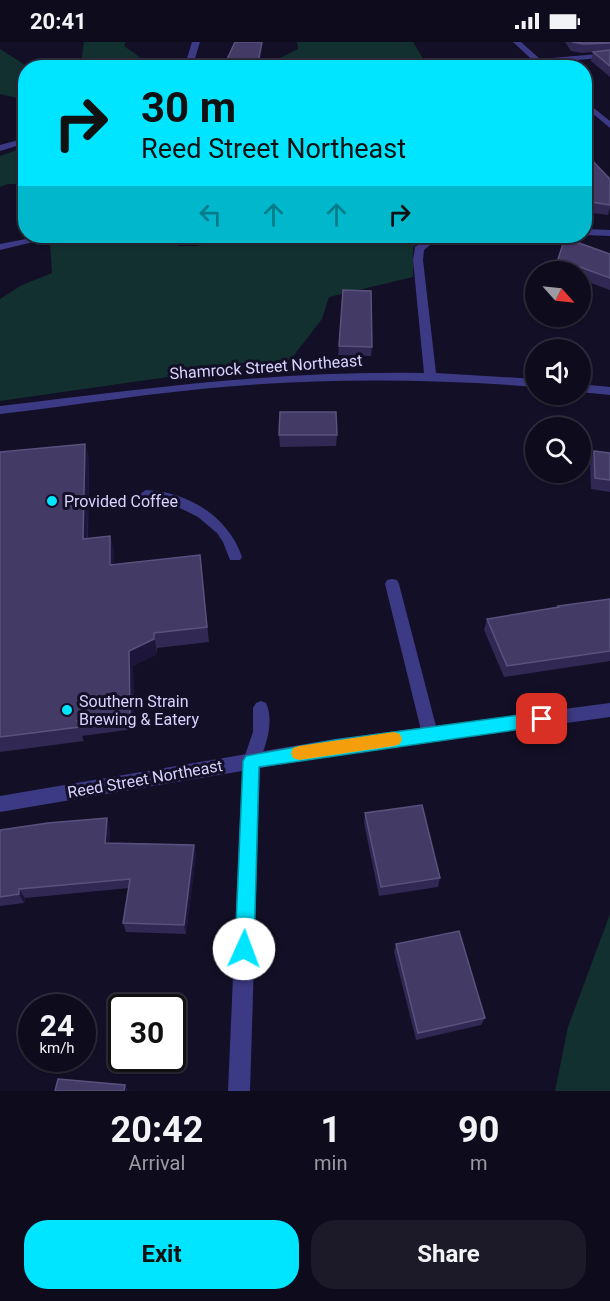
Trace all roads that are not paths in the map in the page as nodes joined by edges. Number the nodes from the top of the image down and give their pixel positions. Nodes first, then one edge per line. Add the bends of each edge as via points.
1 (196, 42) edge
2 (517, 42) edge
3 (610, 55) edge
4 (190, 60) edge
5 (537, 60) edge
6 (550, 60) edge
7 (592, 109) edge
8 (610, 125) edge
9 (18, 142) edge
10 (0, 148) edge
11 (592, 232) edge
12 (610, 233) edge
13 (19, 243) edge
14 (426, 243) edge
15 (0, 247) edge
16 (430, 376) junction
17 (525, 382) edge
18 (591, 389) edge
19 (610, 391) edge
20 (0, 410) edge
21 (146, 494) dead end
22 (235, 557) dead end
23 (392, 584) dead end
24 (261, 708) dead end
25 (610, 710) edge
26 (430, 734) junction
27 (251, 761) junction
28 (0, 804) edge
29 (239, 1091) edge

1 - 4 street
2 - 5 street
3 - 6 street
7 - 8 street
9 - 10 street
11 - 12 street
13 - 15 street
14 - 16 street via 419,249 418,260
16 - 17 street, Shamrock Street Northeast
16 - 20 street, Shamrock Street Northeast via 266,380
18 - 19 street
21 - 22 lane via 171,496 213,522 228,538
23 - 26 lane
24 - 27 lane via 261,732
25 - 26 street, Reed Street Northeast
26 - 27 street, Reed Street Northeast
27 - 28 street, Reed Street Northeast
27 - 29 street

